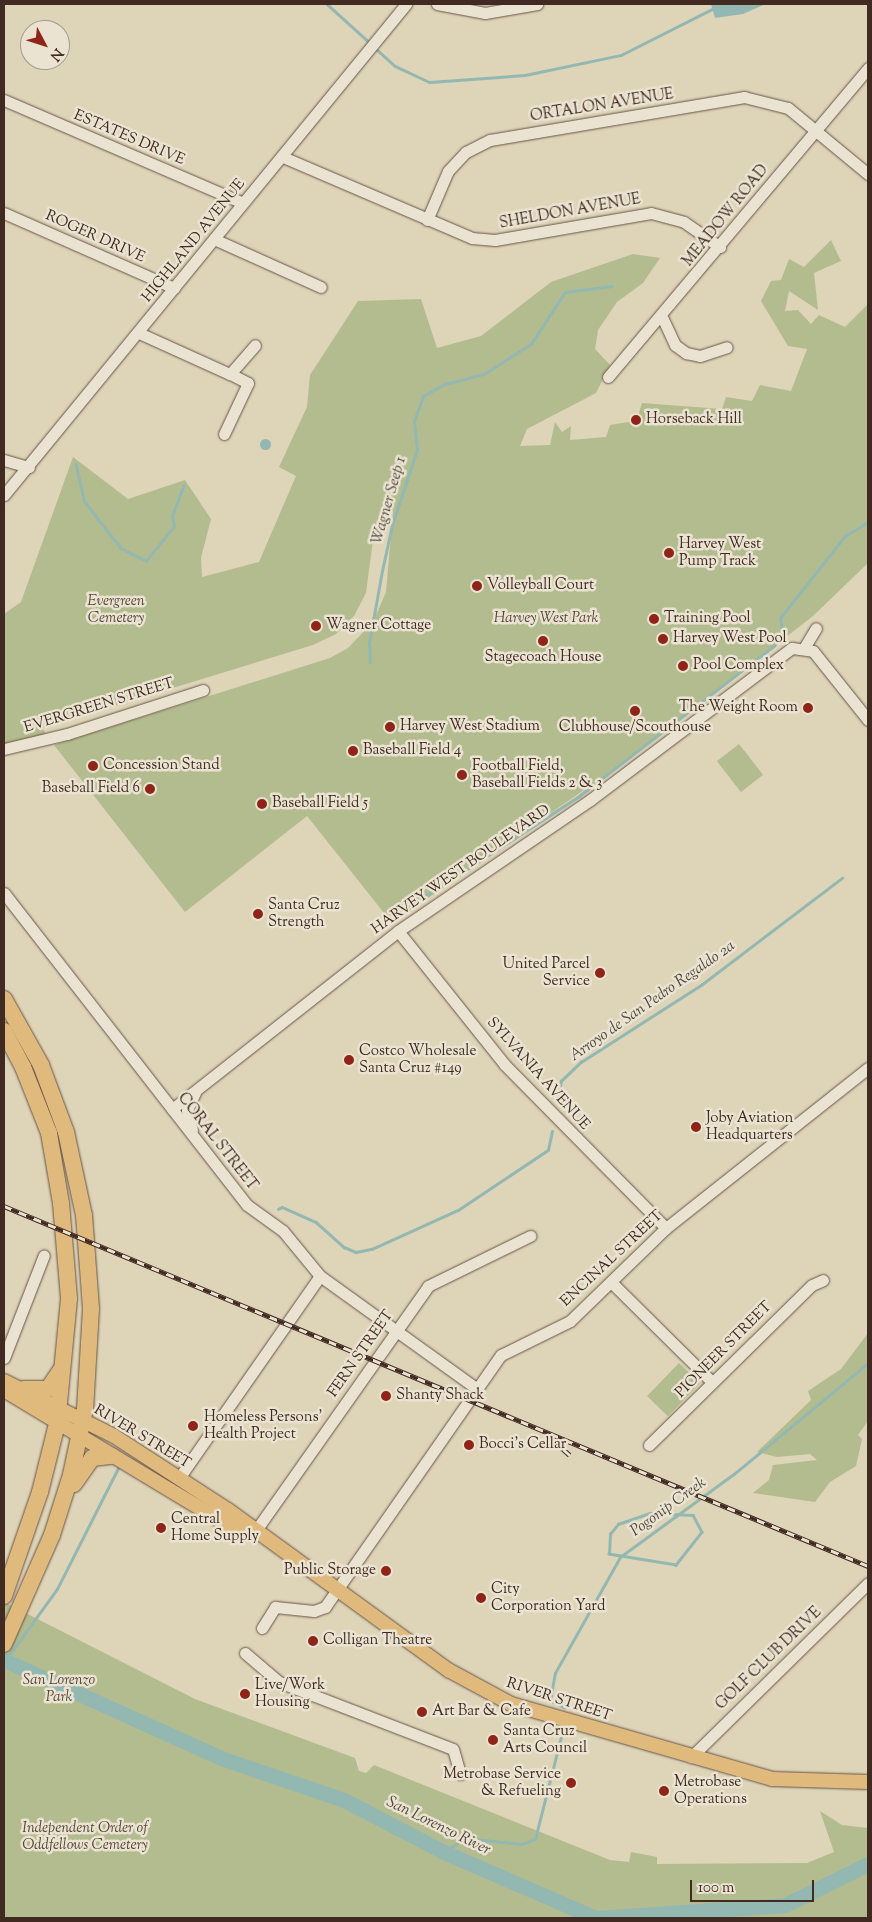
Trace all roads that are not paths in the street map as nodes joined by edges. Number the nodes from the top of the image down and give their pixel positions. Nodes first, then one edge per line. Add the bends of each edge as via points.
1 (406, 4) edge
2 (437, 4) edge
3 (537, 4) edge
4 (868, 68) edge
5 (4, 100) edge
6 (816, 130) junction
7 (283, 157) junction
8 (868, 174) edge
9 (243, 203) junction
10 (4, 213) edge
11 (427, 220) junction
12 (214, 240) junction
13 (720, 247) junction
14 (321, 287) dead end
15 (174, 288) junction
16 (662, 317) junction
17 (139, 333) junction
18 (254, 345) dead end
19 (727, 347) dead end
20 (230, 374) junction
21 (608, 377) dead end
22 (224, 434) dead end
23 (4, 460) edge
24 (29, 467) junction
25 (4, 495) edge
26 (816, 628) dead end
27 (804, 648) junction
28 (203, 690) dead end
29 (868, 720) edge
30 (4, 749) edge
31 (4, 894) edge
32 (398, 931) junction
33 (4, 999) edge
34 (4, 1031) edge
35 (868, 1068) edge
36 (199, 1088) junction
37 (172, 1109) junction
38 (194, 1136) junction
39 (666, 1228) junction
40 (530, 1236) dead end
41 (44, 1255) dead end
42 (320, 1276) junction
43 (823, 1280) dead end
44 (611, 1282) junction
45 (396, 1330) junction
46 (67, 1353) junction
47 (4, 1358) edge
48 (4, 1381) edge
49 (712, 1382) junction
50 (476, 1388) junction
51 (24, 1389) junction
52 (4, 1390) edge
53 (60, 1408) junction
54 (83, 1419) junction
55 (57, 1424) junction
56 (80, 1438) junction
57 (649, 1445) dead end
58 (112, 1456) junction
59 (178, 1478) junction
60 (64, 1501) junction
61 (254, 1533) junction
62 (868, 1583) edge
63 (336, 1591) junction
64 (4, 1596) edge
65 (262, 1628) dead end
66 (4, 1644) edge
67 (245, 1653) dead end
68 (691, 1757) junction
69 (460, 1774) dead end
70 (868, 1782) edge

1 - 7 street, HIGHLAND AVENUE
2 - 3 street via 485,13
4 - 6 street, MEADOW ROAD
5 - 9 street, ESTATES DRIVE
6 - 8 street, ORTALON AVENUE
6 - 11 street, ORTALON AVENUE via 775,102 744,97 490,140 466,152 448,170
6 - 13 street, MEADOW ROAD
7 - 9 street, HIGHLAND AVENUE
7 - 11 street, SHELDON AVENUE
9 - 12 street, HIGHLAND AVENUE
10 - 15 street, ROGER DRIVE
11 - 13 street, SHELDON AVENUE via 472,238 495,240 651,213 684,222
12 - 14 street
12 - 15 street, HIGHLAND AVENUE
13 - 16 street, MEADOW ROAD
15 - 17 street, HIGHLAND AVENUE
16 - 19 street via 675,345 686,353 700,356
16 - 21 street, MEADOW ROAD
17 - 20 street
17 - 24 street, HIGHLAND AVENUE
18 - 20 street
20 - 22 street via 248,383
23 - 24 street
24 - 25 street, HIGHLAND AVENUE
26 - 27 street
27 - 29 street via 821,658
27 - 32 street, HARVEY WEST BOULEVARD via 782,654 590,800
28 - 30 street, EVERGREEN STREET via 67,734
31 - 37 street, CORAL STREET
32 - 36 street, HARVEY WEST BOULEVARD
32 - 39 street, SYLVANIA AVENUE via 505,1065
33 - 54 highway via 48,1081 79,1184 91,1291
34 - 46 highway via 38,1100 56,1168 68,1272
35 - 39 street, ENCINAL STREET
36 - 37 street, HARVEY WEST BOULEVARD
36 - 38 street via 187,1110
37 - 38 street, CORAL STREET
38 - 42 street, CORAL STREET via 247,1204 282,1231
39 - 44 street, ENCINAL STREET
40 - 45 street, FERN STREET via 428,1286
41 - 47 street
42 - 45 street, CORAL STREET
42 - 59 street
43 - 49 street, PIONEER STREET via 812,1285
44 - 49 street
44 - 50 street, ENCINAL STREET via 570,1320 501,1355
45 - 50 street, CORAL STREET
45 - 61 street, FERN STREET
46 - 51 highway via 52,1387
46 - 53 highway
48 - 51 main road, RIVER STREET
49 - 57 street, PIONEER STREET
50 - 63 street, ENCINAL STREET
51 - 53 main road, RIVER STREET
52 - 55 main road, RIVER STREET
53 - 54 main road, RIVER STREET
53 - 55 highway
54 - 56 highway
54 - 59 main road, RIVER STREET
55 - 56 main road, RIVER STREET
55 - 64 highway via 40,1492
56 - 58 main road, RIVER STREET
56 - 60 highway
58 - 60 highway via 101,1454 90,1460
58 - 61 main road, RIVER STREET via 239,1532
59 - 61 main road, RIVER STREET via 247,1524
60 - 66 highway
61 - 63 main road, RIVER STREET
62 - 68 street, GOLF CLUB DRIVE
63 - 65 street, ENCINAL STREET via 319,1610 273,1608
63 - 68 main road, RIVER STREET via 450,1672 511,1704
67 - 69 street via 279,1682 453,1749
68 - 70 main road, RIVER STREET via 772,1779

